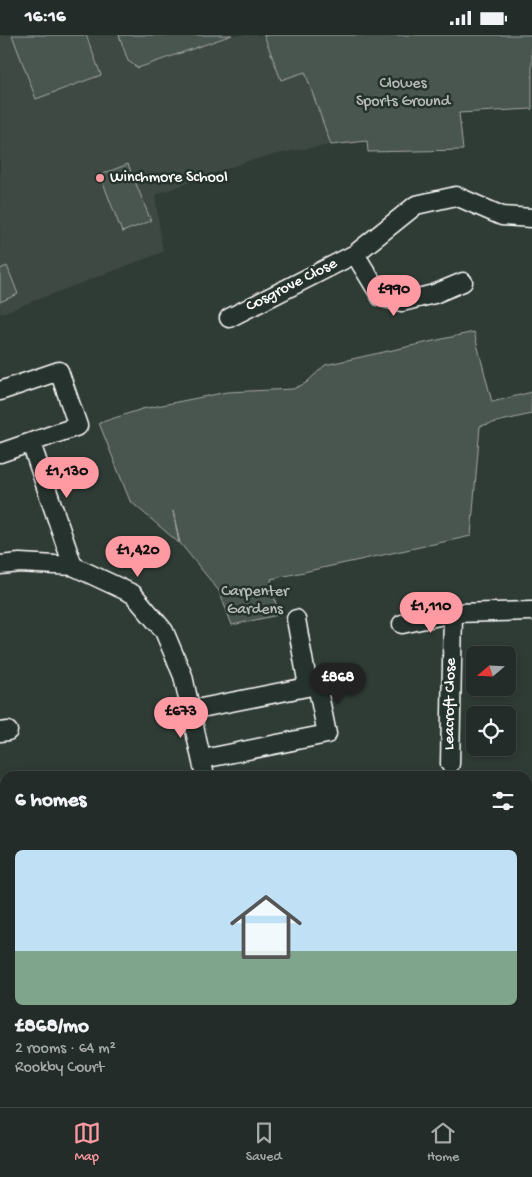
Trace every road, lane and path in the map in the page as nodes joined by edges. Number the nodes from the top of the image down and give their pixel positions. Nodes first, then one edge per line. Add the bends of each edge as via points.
1 (532, 218) edge
2 (355, 254) junction
3 (463, 282) dead end
4 (229, 317) dead end
5 (0, 391) edge
6 (31, 443) junction
7 (0, 453) edge
8 (0, 565) edge
9 (73, 566) junction
10 (532, 611) edge
11 (453, 613) junction
12 (296, 619) dead end
13 (402, 624) dead end
14 (308, 686) junction
15 (190, 710) junction
16 (450, 765) dead end
17 (204, 768) edge

1 - 2 street, Cosgrove Close via 502,216 456,196 416,205
2 - 3 street, Cosgrove Close via 381,297 402,302
2 - 4 street, Cosgrove Close
5 - 6 street via 59,371 78,426
6 - 7 street
6 - 9 street
8 - 9 street
9 - 15 street via 133,594 164,631 183,675
10 - 11 street
11 - 13 street
11 - 16 street, Leacroft Close
12 - 14 street
14 - 15 street
14 - 17 street via 317,685 327,735
15 - 17 street

